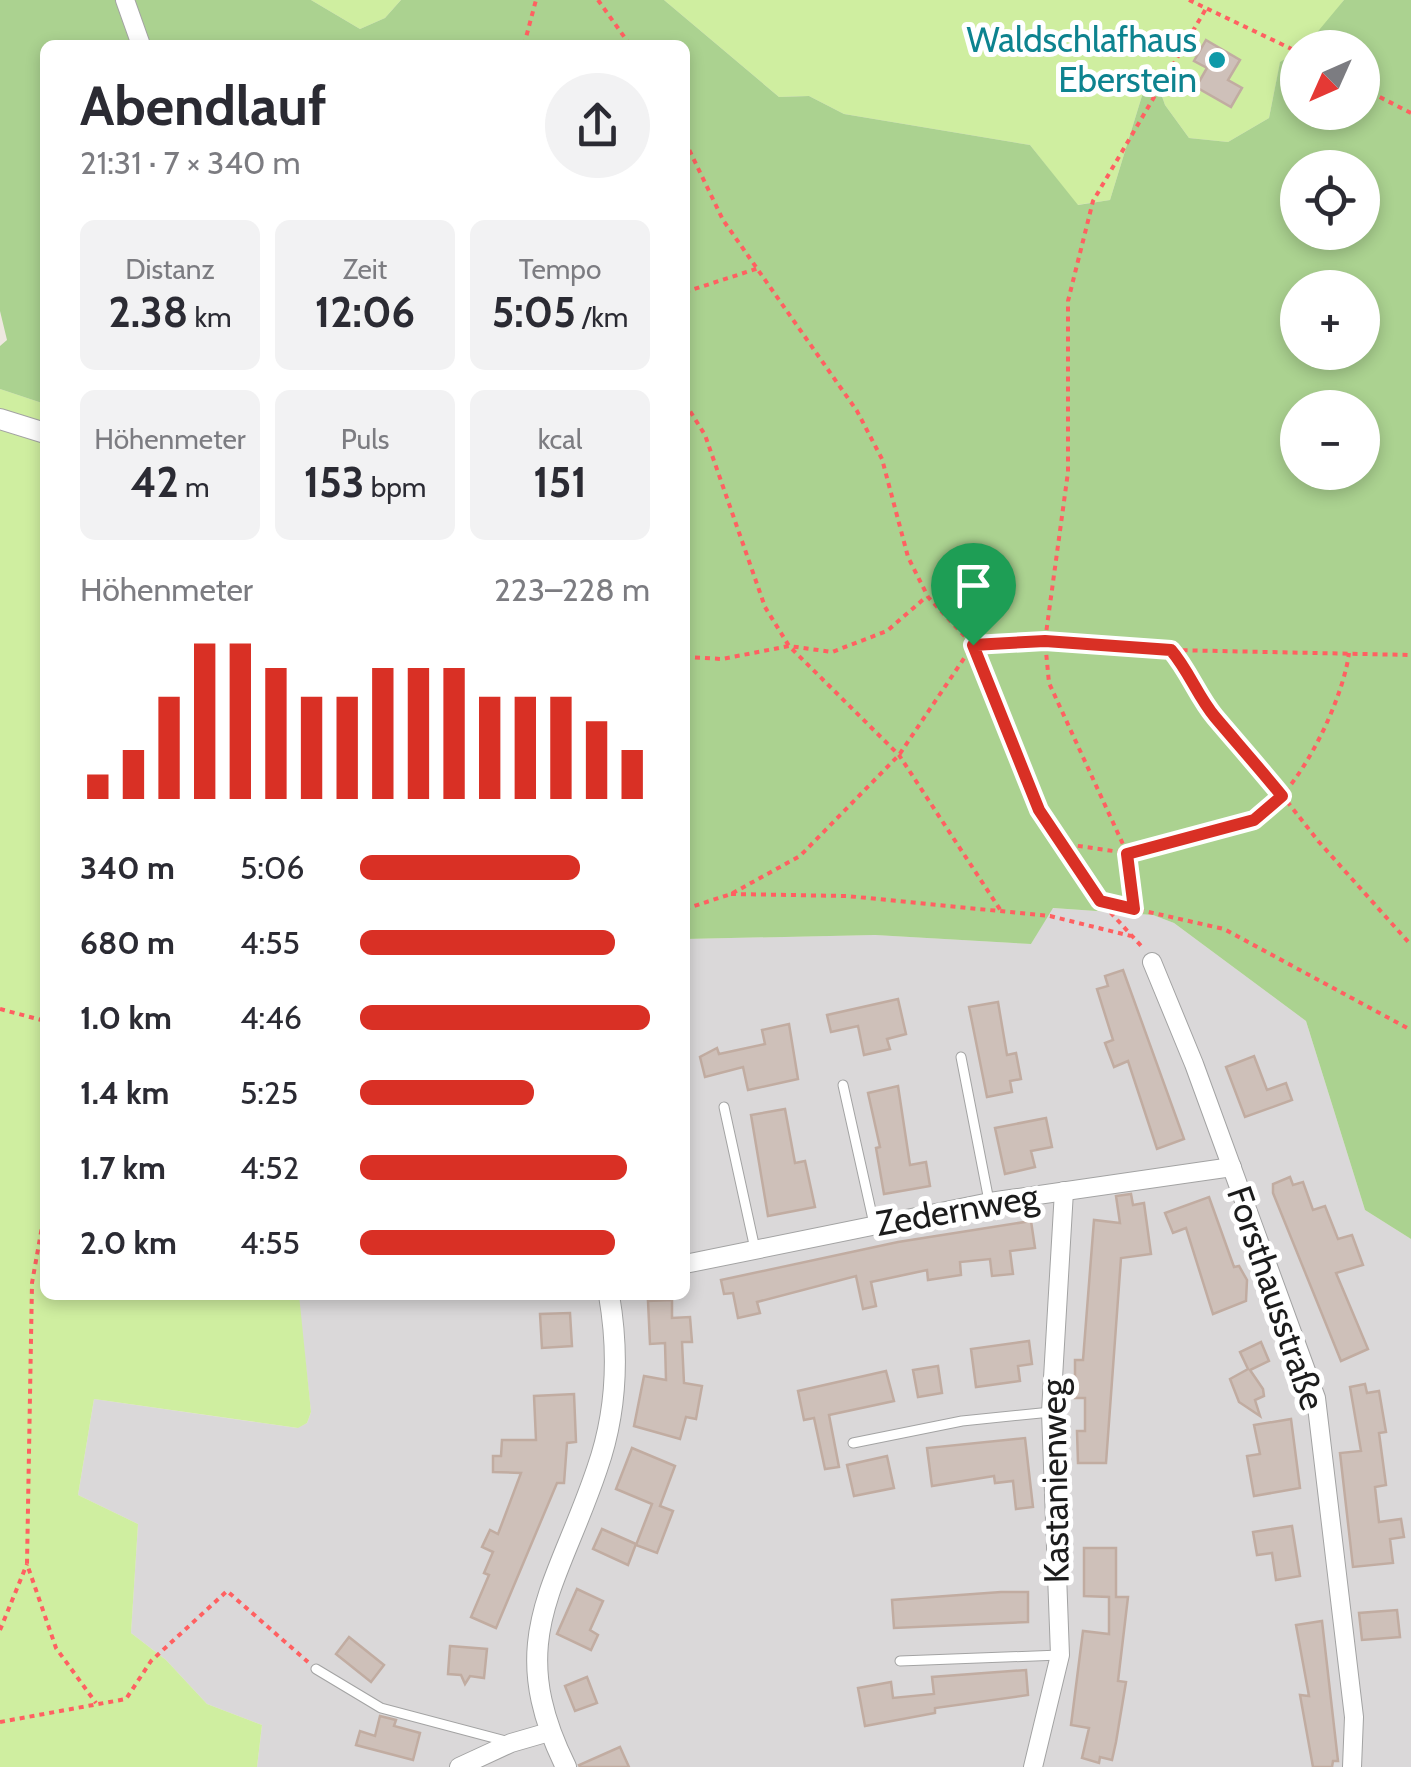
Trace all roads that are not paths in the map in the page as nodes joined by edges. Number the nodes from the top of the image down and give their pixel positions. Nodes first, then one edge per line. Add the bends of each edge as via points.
1 (125, 0) edge
2 (139, 40) edge
3 (0, 419) edge
4 (40, 431) edge
5 (1152, 962) road end
6 (961, 1057) dead end
7 (843, 1085) dead end
8 (724, 1107) dead end
9 (1232, 1167) junction
10 (1064, 1192) junction
11 (990, 1202) junction
12 (874, 1224) junction
13 (755, 1248) junction
14 (690, 1263) edge
15 (610, 1300) edge
16 (1051, 1412) junction
17 (853, 1443) dead end
18 (1060, 1655) junction
19 (900, 1661) dead end
20 (316, 1668) road end
21 (549, 1732) junction
22 (511, 1743) junction
23 (459, 1767) edge
24 (566, 1767) edge
25 (1034, 1767) edge
26 (1352, 1767) edge

1 - 2 street
3 - 4 street
5 - 9 street, Forsthausstraße
6 - 11 lane
7 - 12 lane
8 - 13 lane
9 - 10 street, Zedernweg
9 - 26 street, Forsthausstraße via 1316,1398 1354,1717
10 - 11 street, Zedernweg
10 - 16 street, Kastanienweg
11 - 12 street, Zedernweg
12 - 13 street, Zedernweg
13 - 14 street, Zedernweg
15 - 21 street via 616,1337 610,1420 538,1625 535,1661
16 - 17 lane
16 - 18 street, Kastanienweg
18 - 19 lane
18 - 25 street, Kastanienweg
20 - 22 lane via 381,1708
21 - 22 street
21 - 24 street
22 - 23 street

